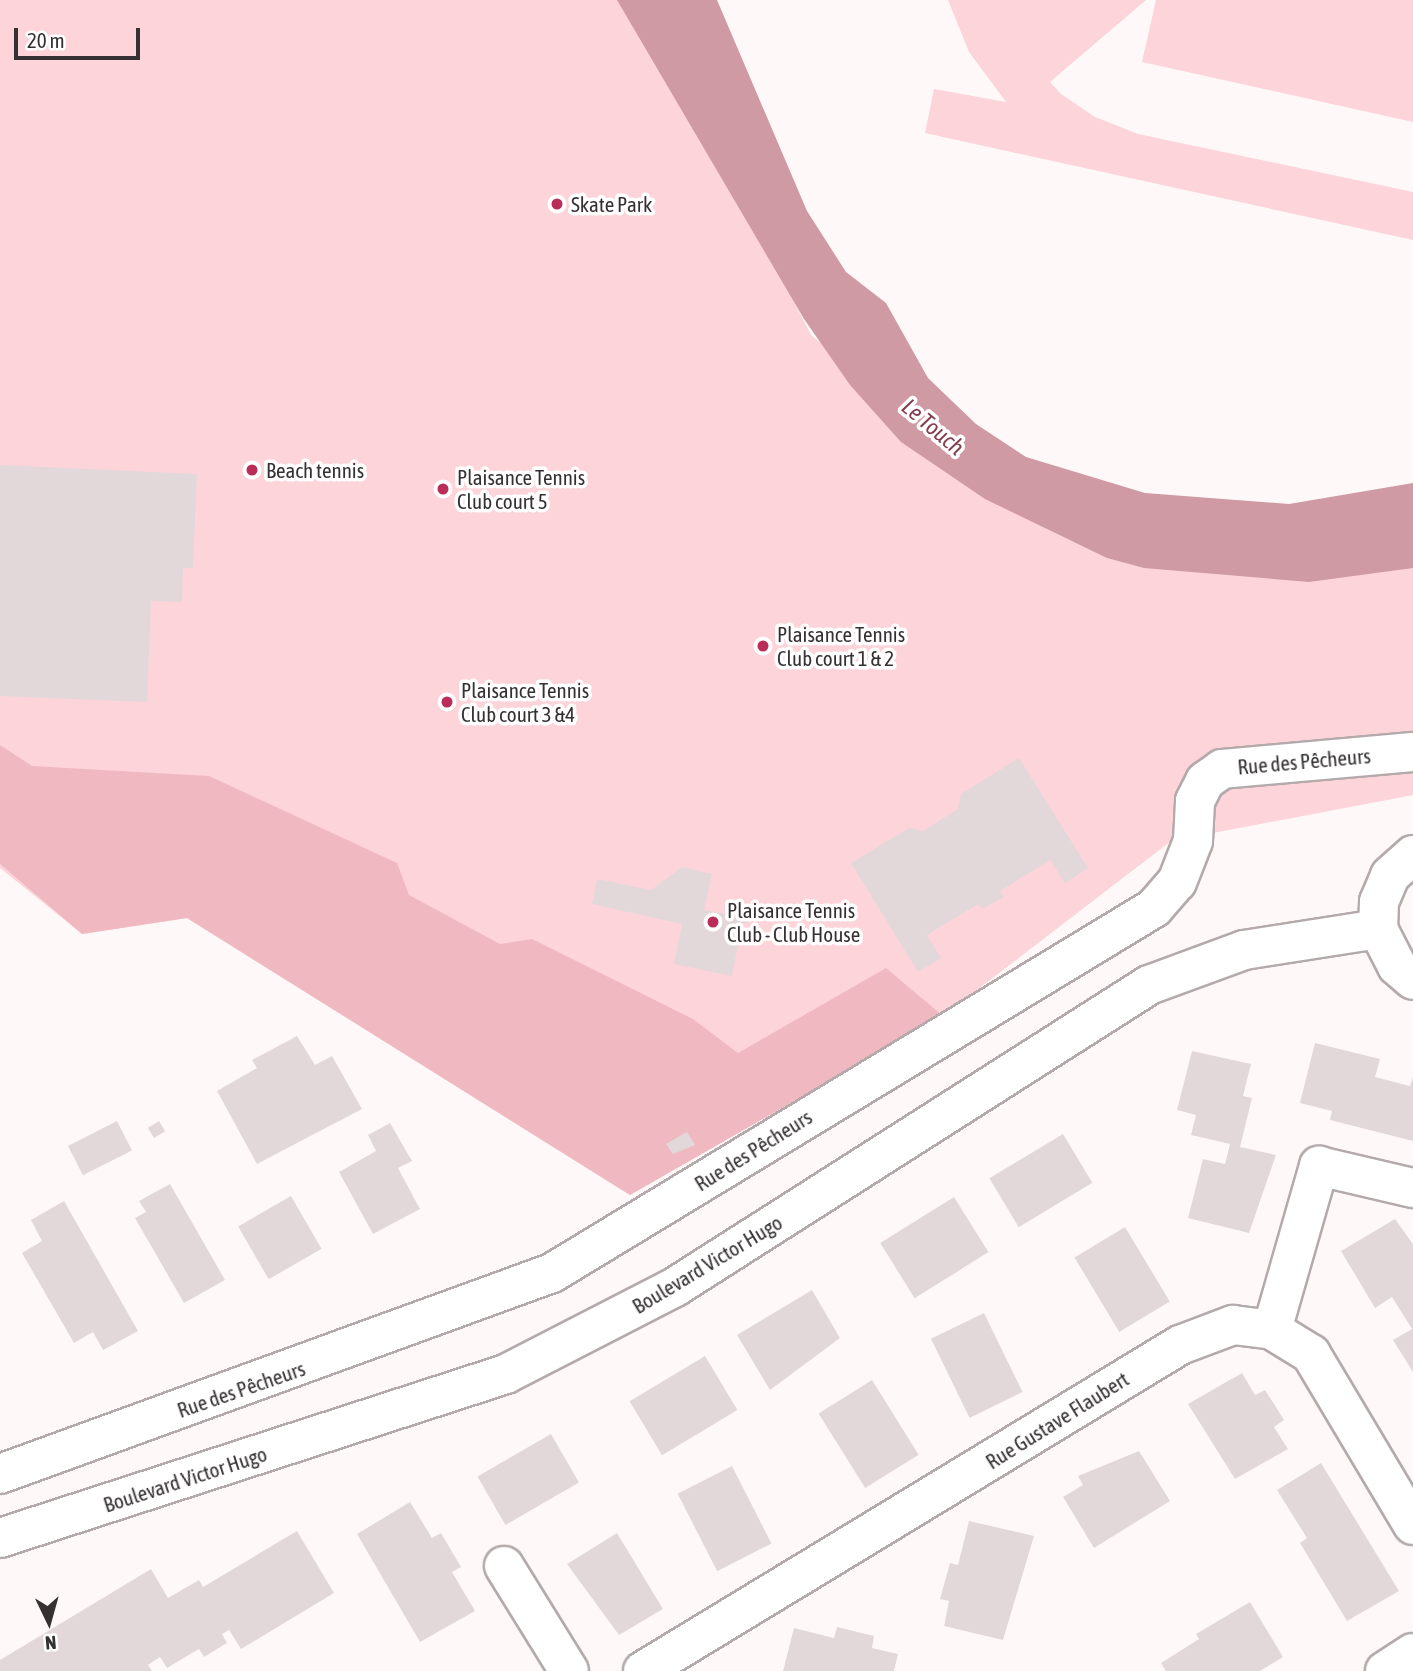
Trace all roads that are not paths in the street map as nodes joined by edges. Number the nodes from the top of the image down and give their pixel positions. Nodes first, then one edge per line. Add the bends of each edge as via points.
1 (1413, 752) edge
2 (1413, 855) edge
3 (1378, 929) junction
4 (1413, 980) edge
5 (1413, 1188) edge
6 (1272, 1330) junction
7 (0, 1474) edge
8 (1413, 1525) edge
9 (0, 1538) edge
10 (504, 1566) dead end
11 (1413, 1653) edge
12 (569, 1671) edge
13 (643, 1671) edge
14 (1385, 1671) edge

1 - 7 street, Rue des Pêcheurs via 1222,769 1205,781 1195,801 1193,841 1178,882 1154,908 552,1273
2 - 3 street via 1390,876 1379,902
3 - 4 street via 1397,967
3 - 9 street, Boulevard Victor Hugo via 1244,950 1149,985 675,1287 506,1374
5 - 6 street via 1320,1166
6 - 8 street, Rue Gustave Flaubert via 1311,1354
6 - 13 street, Rue Gustave Flaubert via 1233,1325 1180,1345
10 - 12 street
11 - 14 street

